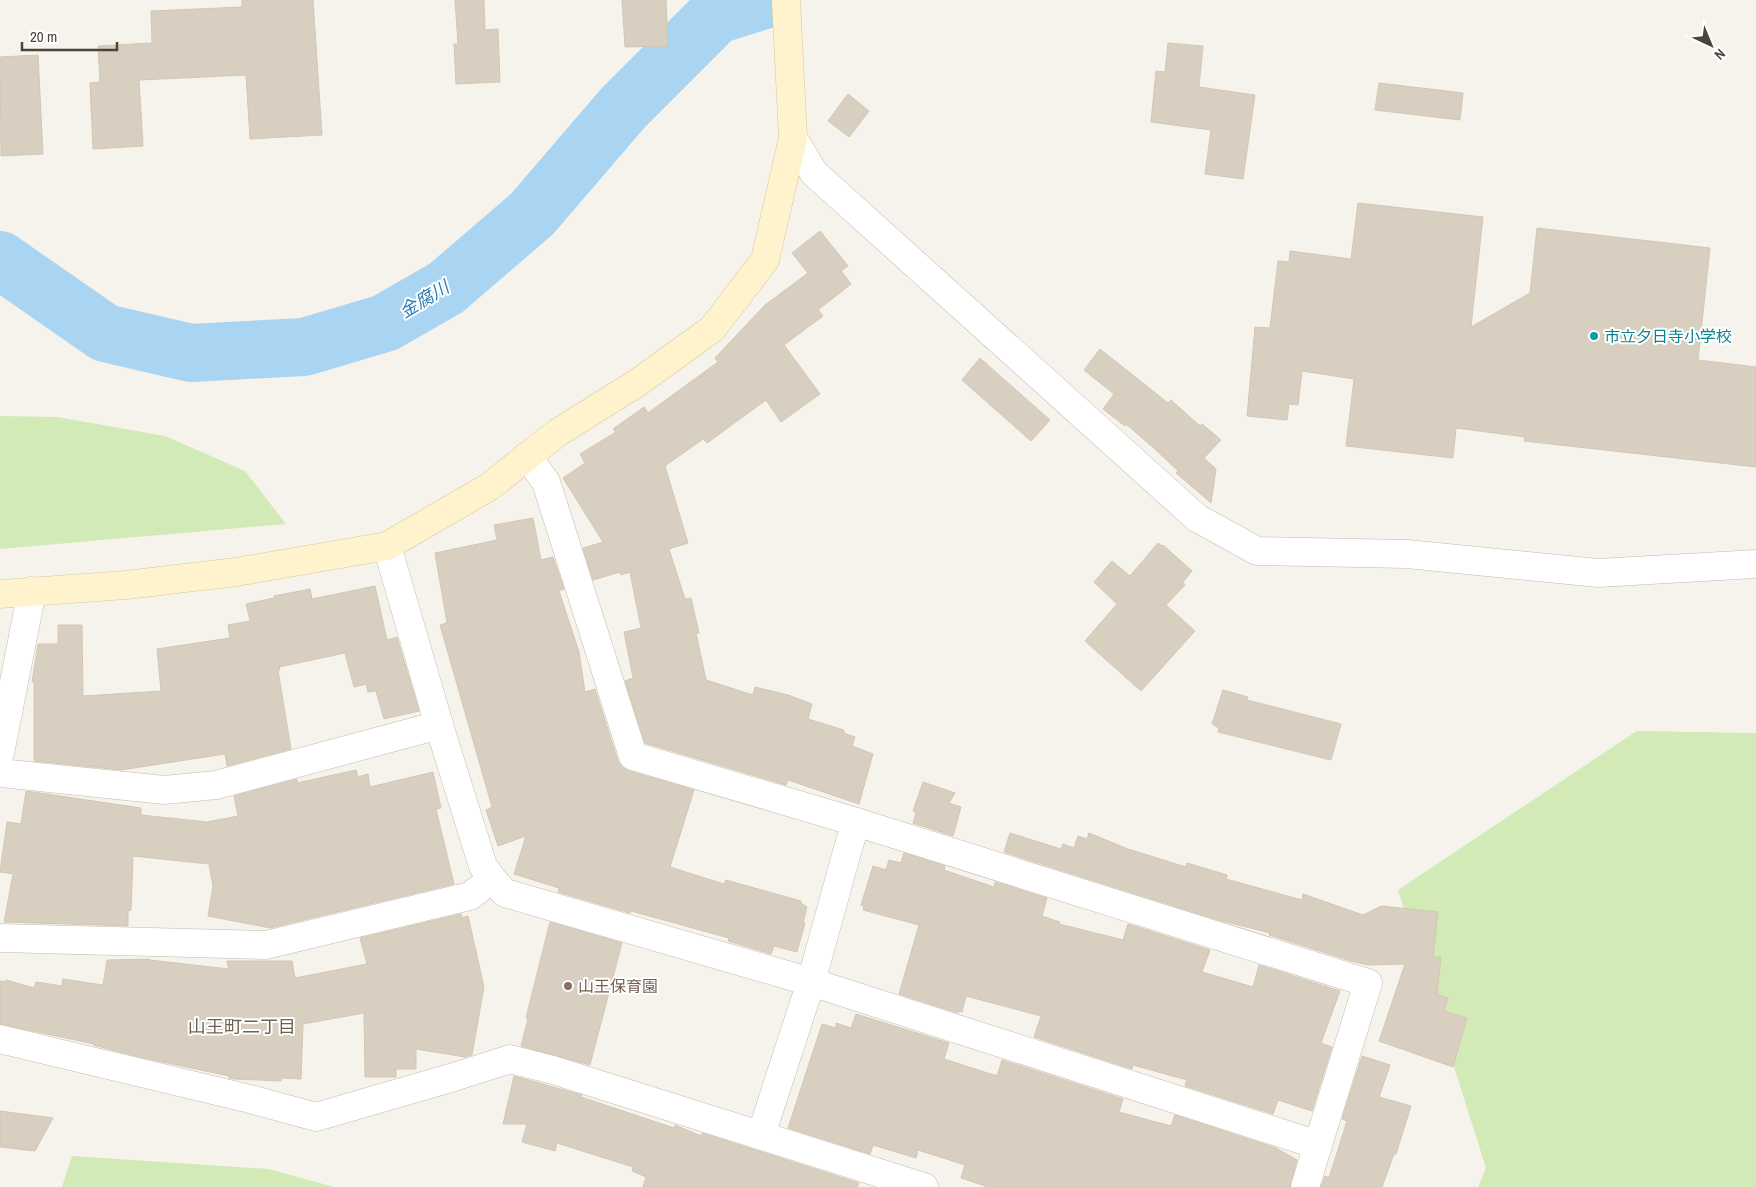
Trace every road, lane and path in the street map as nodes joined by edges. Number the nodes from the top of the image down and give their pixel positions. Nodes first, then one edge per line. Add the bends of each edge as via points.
1 (786, 0) edge
2 (793, 138) junction
3 (527, 456) junction
4 (387, 546) junction
5 (1756, 564) edge
6 (32, 591) junction
7 (0, 594) edge
8 (439, 725) junction
9 (0, 753) edge
10 (0, 773) edge
11 (856, 822) junction
12 (492, 879) junction
13 (0, 938) edge
14 (811, 982) junction
15 (0, 1039) edge
16 (761, 1136) junction
17 (1318, 1146) junction
18 (924, 1187) edge
19 (1305, 1187) edge

1 - 2 street
2 - 3 street via 765,260 712,329
2 - 5 street via 814,173 1197,518 1258,551 1406,554 1598,573
3 - 4 street via 488,487
3 - 11 street via 546,482 633,756
4 - 6 street via 236,572
4 - 8 street
6 - 7 street
6 - 9 street
8 - 10 street via 216,786 164,790
8 - 12 street via 483,866
11 - 14 street
11 - 17 street via 1368,983
12 - 13 street via 470,896 266,945
12 - 14 street via 505,893
14 - 16 street
14 - 17 street
15 - 16 street via 316,1117 510,1059
16 - 18 street
17 - 19 street

